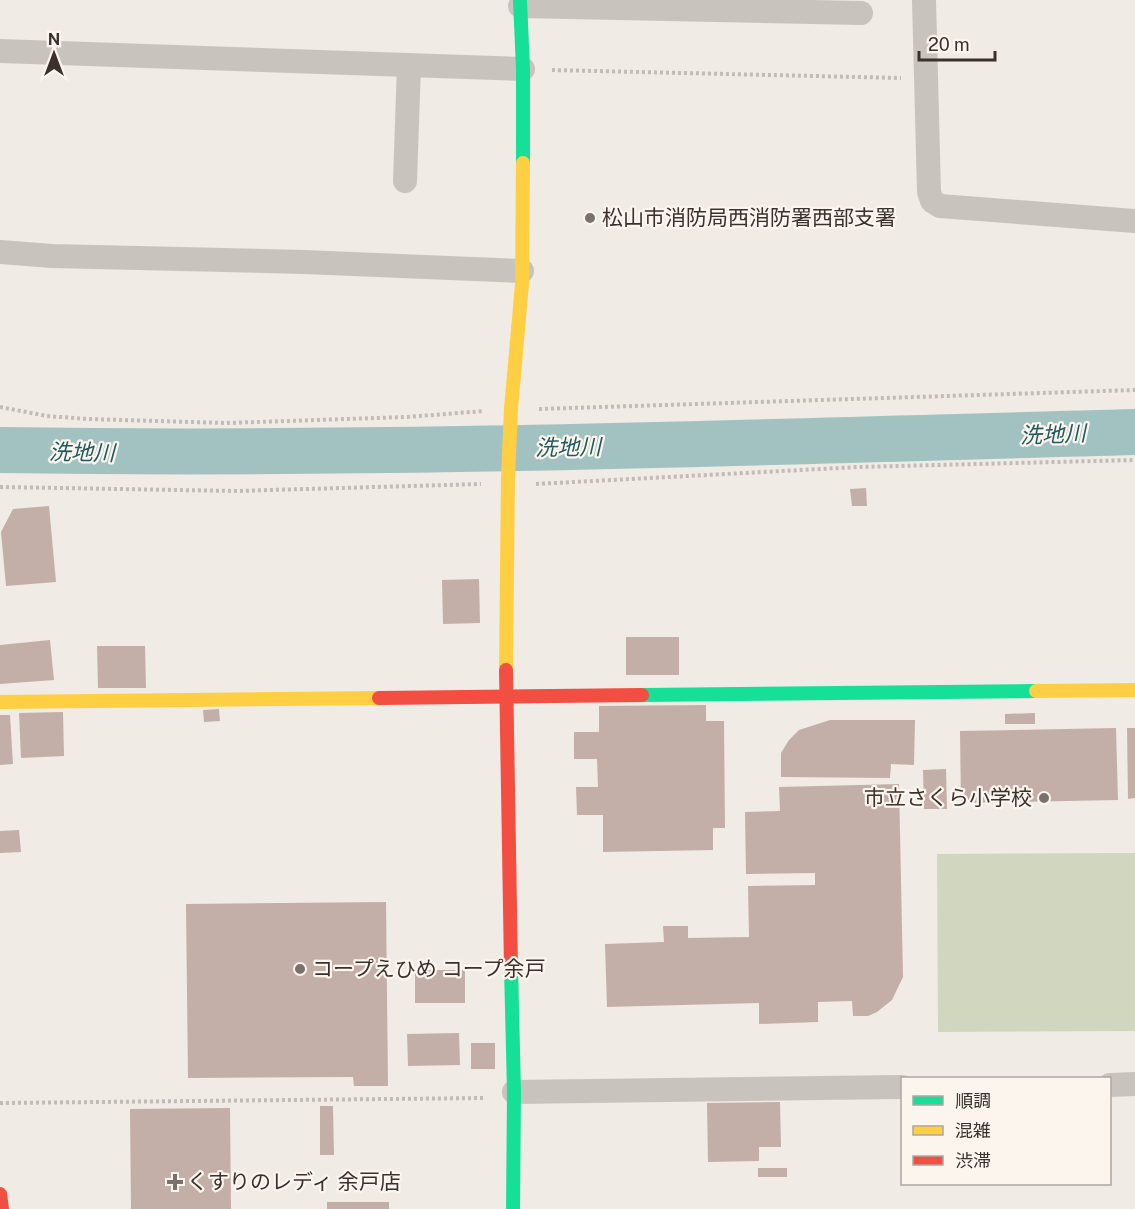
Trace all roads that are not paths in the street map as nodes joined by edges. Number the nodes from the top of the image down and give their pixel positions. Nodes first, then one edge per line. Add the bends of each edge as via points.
1 (924, 0) edge
2 (520, 3) edge
3 (861, 13) dead end
4 (0, 51) edge
5 (408, 65) junction
6 (524, 69) junction
7 (405, 182) dead end
8 (1135, 221) edge
9 (0, 252) edge
10 (522, 271) junction
11 (1135, 690) edge
12 (506, 696) junction
13 (0, 702) edge
14 (1135, 1084) edge
15 (1111, 1085) edge
16 (901, 1087) edge
17 (513, 1095) junction
18 (0, 1194) edge
19 (2, 1209) edge
20 (513, 1209) edge

1 - 8 street via 932,201 940,206
2 - 3 street
2 - 6 street
4 - 5 street
5 - 6 street
5 - 7 street
6 - 10 street
9 - 10 street
10 - 12 street via 508,481
11 - 12 street
12 - 13 street
12 - 17 street
14 - 15 street
16 - 17 street
17 - 20 street
18 - 19 street

